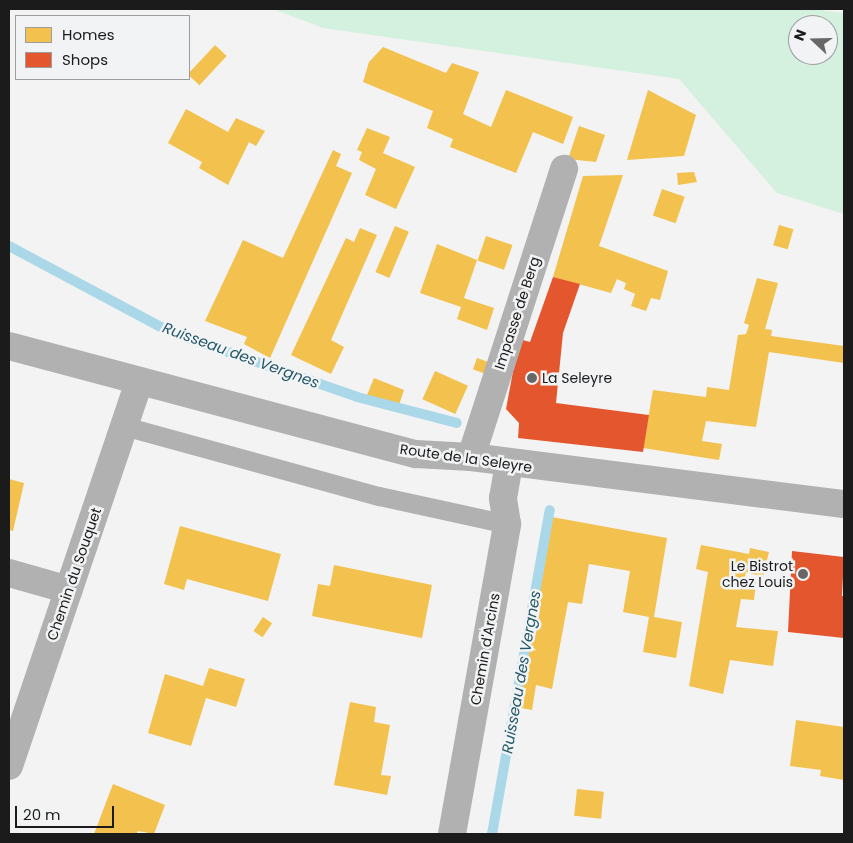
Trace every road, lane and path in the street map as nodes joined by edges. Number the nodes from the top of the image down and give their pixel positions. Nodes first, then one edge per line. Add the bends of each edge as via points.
1 (564, 169) dead end
2 (9, 346) edge
3 (139, 381) junction
4 (124, 426) junction
5 (471, 457) junction
6 (509, 464) junction
7 (844, 504) edge
8 (507, 524) junction
9 (9, 573) edge
10 (69, 590) junction
11 (9, 766) edge
12 (452, 834) edge

1 - 5 street, Impasse de Berg
2 - 3 street, Route de la Seleyre
3 - 4 street, Chemin du Souquet
3 - 5 street, Route de la Seleyre via 416,454
4 - 8 lane via 379,496
4 - 10 street, Chemin du Souquet
5 - 6 street, Route de la Seleyre
6 - 7 street, Route de la Seleyre
6 - 8 street, Chemin d'Arcins via 503,498
8 - 12 street, Chemin d'Arcins
9 - 10 street
10 - 11 street, Chemin du Souquet

